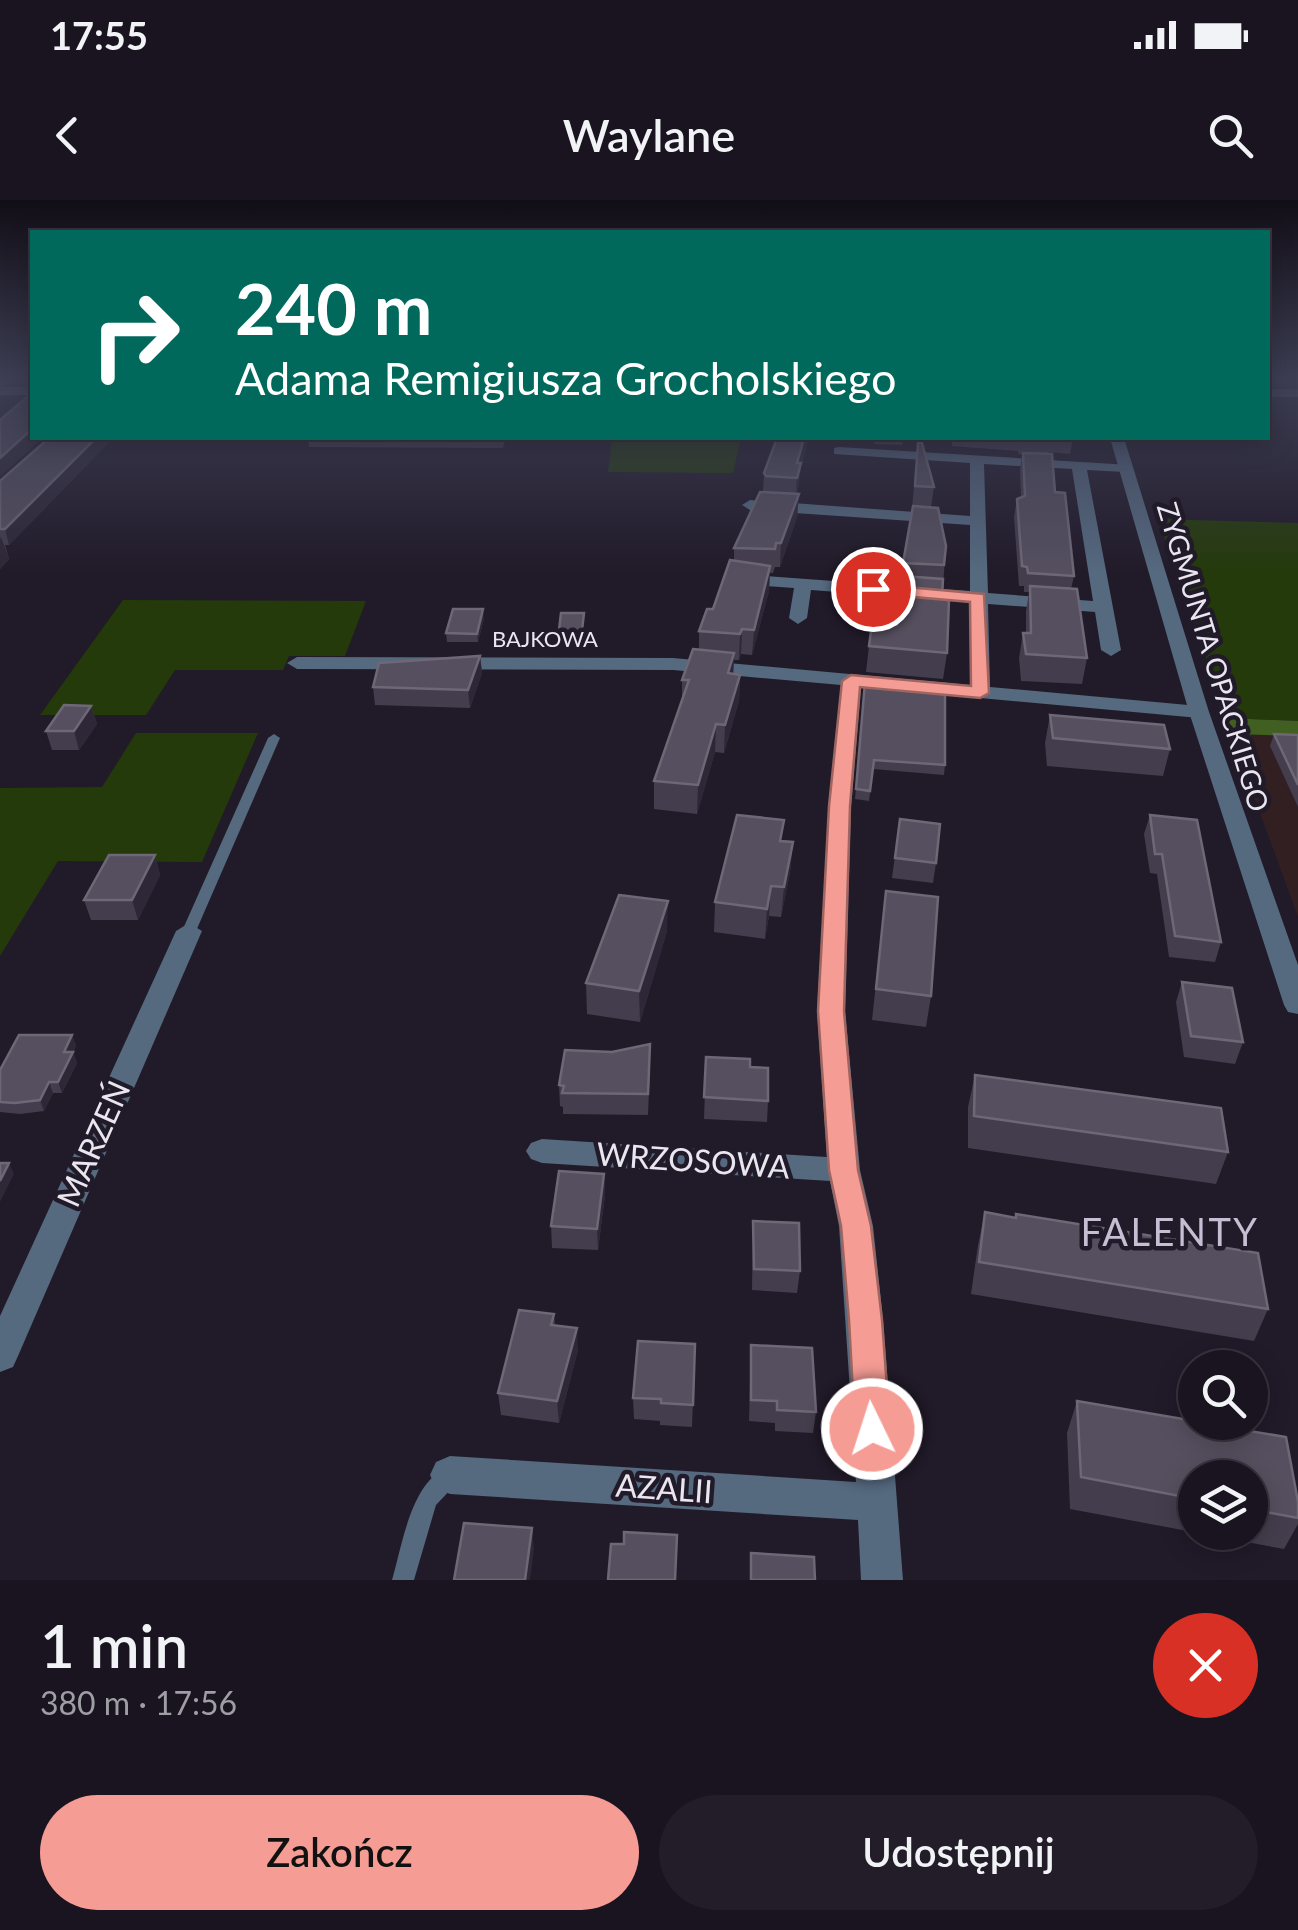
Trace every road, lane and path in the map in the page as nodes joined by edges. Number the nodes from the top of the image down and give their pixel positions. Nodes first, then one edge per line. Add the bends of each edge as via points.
1 (930, 443) edge
2 (1119, 443) edge
3 (839, 450) edge
4 (929, 457) junction
5 (977, 460) junction
6 (1079, 466) junction
7 (1126, 468) junction
8 (750, 504) edge
9 (977, 521) junction
10 (736, 579) edge
11 (803, 584) junction
12 (978, 598) junction
13 (1103, 607) junction
14 (798, 618) dead end
15 (1111, 650) dead end
16 (298, 663) dead end
17 (851, 681) junction
18 (980, 693) junction
19 (1199, 712) junction
20 (274, 738) dead end
21 (188, 931) joint
22 (1298, 1006) edge
23 (542, 1151) dead end
24 (844, 1170) junction
25 (0, 1356) edge
26 (450, 1476) joint
27 (877, 1502) junction
28 (403, 1580) edge
29 (882, 1580) edge

1 - 4 street
2 - 7 street, ZYGMUNTA OPACKIEGO
3 - 4 street
4 - 5 street
5 - 6 street
5 - 9 street
6 - 7 street
6 - 13 street
7 - 19 street, ZYGMUNTA OPACKIEGO
8 - 9 street via 821,516
9 - 12 street
10 - 11 street
11 - 12 street
11 - 14 street
12 - 13 street
12 - 18 street
13 - 15 street
16 - 17 street, BAJKOWA via 673,664
17 - 18 street, BAJKOWA
17 - 24 street via 831,999
18 - 19 street, BAJKOWA
19 - 22 street, ZYGMUNTA OPACKIEGO
20 - 21 lane
21 - 25 street, MARZEŃ
23 - 24 street, WRZOSOWA
24 - 27 street via 866,1320
26 - 27 street, AZALII
26 - 28 lane via 427,1500
27 - 29 street

